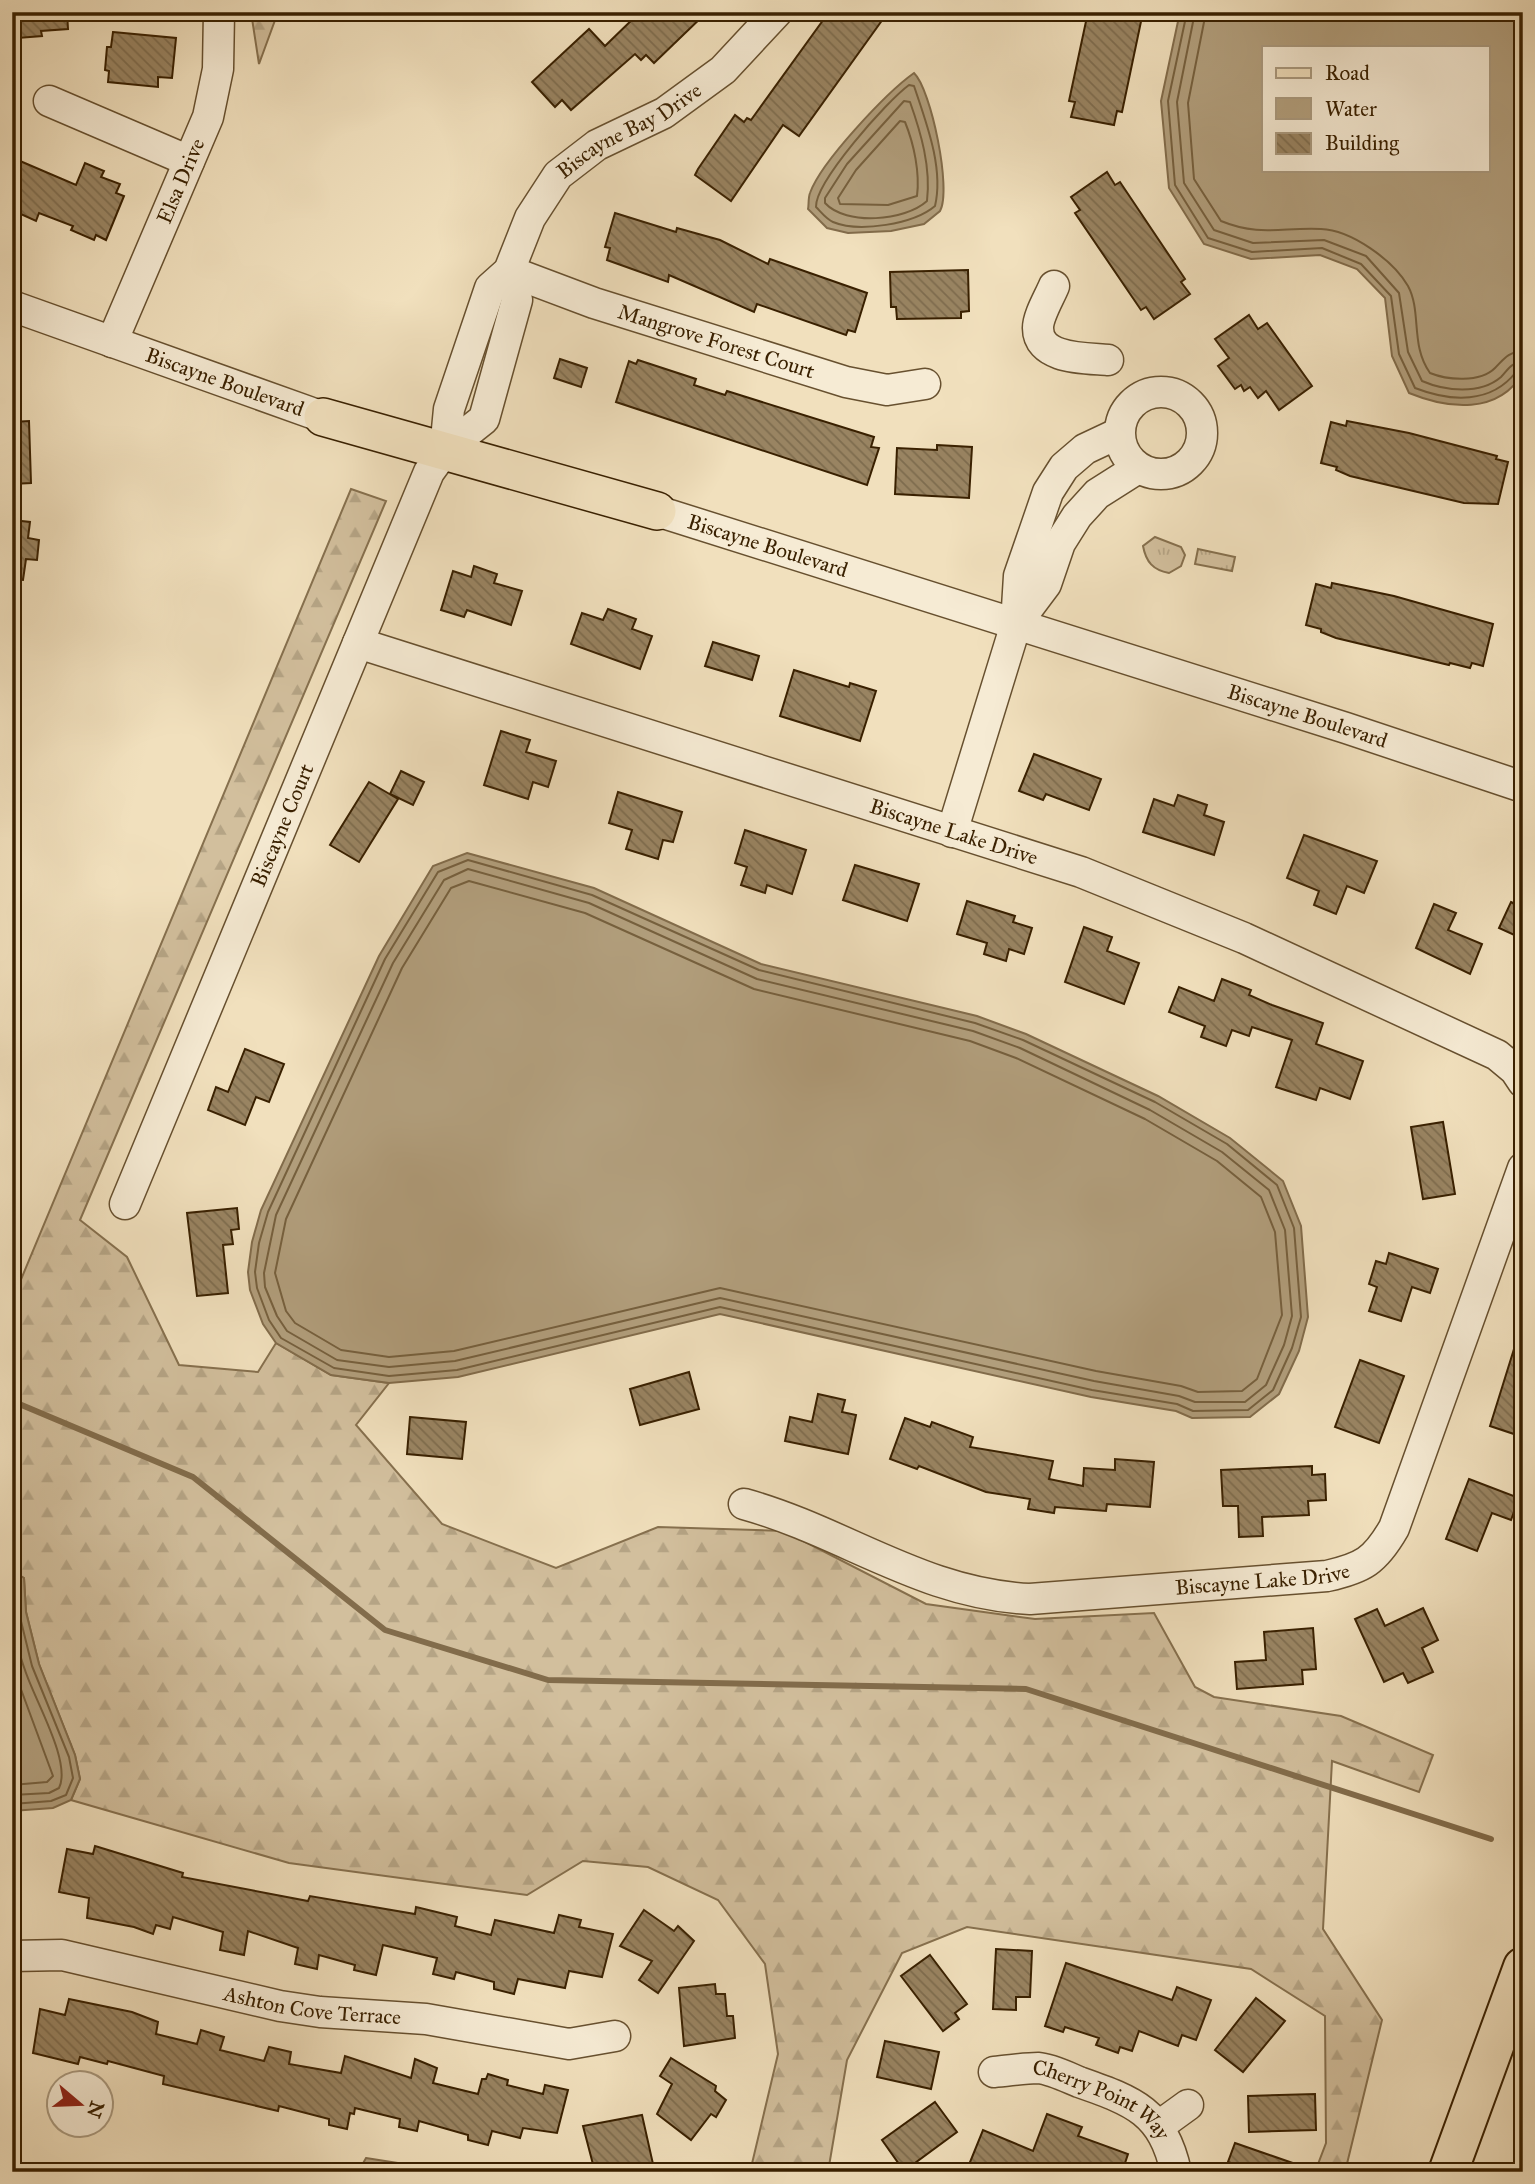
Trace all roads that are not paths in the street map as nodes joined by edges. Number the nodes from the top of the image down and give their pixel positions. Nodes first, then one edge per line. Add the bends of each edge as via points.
1 (219, 12) edge
2 (777, 12) edge
3 (49, 101) dead end
4 (189, 161) junction
5 (509, 271) junction
6 (1054, 286) dead end
7 (12, 306) edge
8 (112, 342) junction
9 (1108, 360) dead end
10 (925, 384) dead end
11 (323, 417) joint
12 (1119, 433) junction
13 (445, 450) junction
14 (1138, 468) junction
15 (657, 511) joint
16 (1016, 624) junction
17 (358, 643) junction
18 (1523, 786) edge
19 (952, 831) junction
20 (1523, 1082) edge
21 (1523, 1168) edge
22 (125, 1203) dead end
23 (744, 1504) dead end
24 (12, 1956) edge
25 (1523, 1967) edge
26 (615, 2036) dead end
27 (994, 2072) dead end
28 (1188, 2105) dead end
29 (1159, 2126) junction
30 (1176, 2172) edge
31 (1448, 2172) edge

1 - 4 street, Elsa Drive via 218,69 208,117
2 - 5 street, Biscayne Bay Drive via 723,70 664,113 597,145 558,175 530,218
3 - 4 street
4 - 8 street, Elsa Drive
5 - 10 street, Mangrove Forest Court via 594,303 846,382 887,390
5 - 13 street via 517,300 484,419
6 - 9 street via 1038,327 1041,339 1054,353
7 - 8 street, Biscayne Boulevard
8 - 11 street, Biscayne Boulevard
11 - 13 main road, Biscayne Boulevard
12 - 14 street via 1122,447
12 - 14 street via 1128,408 1150,393 1177,395 1197,413 1201,440 1188,464 1163,474
12 - 16 street via 1085,449 1064,467 1048,492 1018,576
13 - 15 main road, Biscayne Boulevard
13 - 17 street, Biscayne Court via 429,472
14 - 16 street via 1097,494 1077,516 1060,543 1040,594
15 - 16 street, Biscayne Boulevard
16 - 18 street, Biscayne Boulevard
16 - 19 street
17 - 19 street, Biscayne Lake Drive
17 - 22 street, Biscayne Court
19 - 20 street, Biscayne Lake Drive via 1081,872 1244,938 1497,1055
21 - 23 street, Biscayne Lake Drive via 1394,1528 1370,1561 1354,1570 1327,1576 1000,1598 922,1578 787,1516
24 - 26 street, Ashton Cove Terrace via 62,1955 320,2012 426,2019 569,2044
25 - 31 highway
27 - 29 street, Cherry Point Way via 1040,2068 1125,2098
28 - 29 street
29 - 30 street, Cherry Point Way

